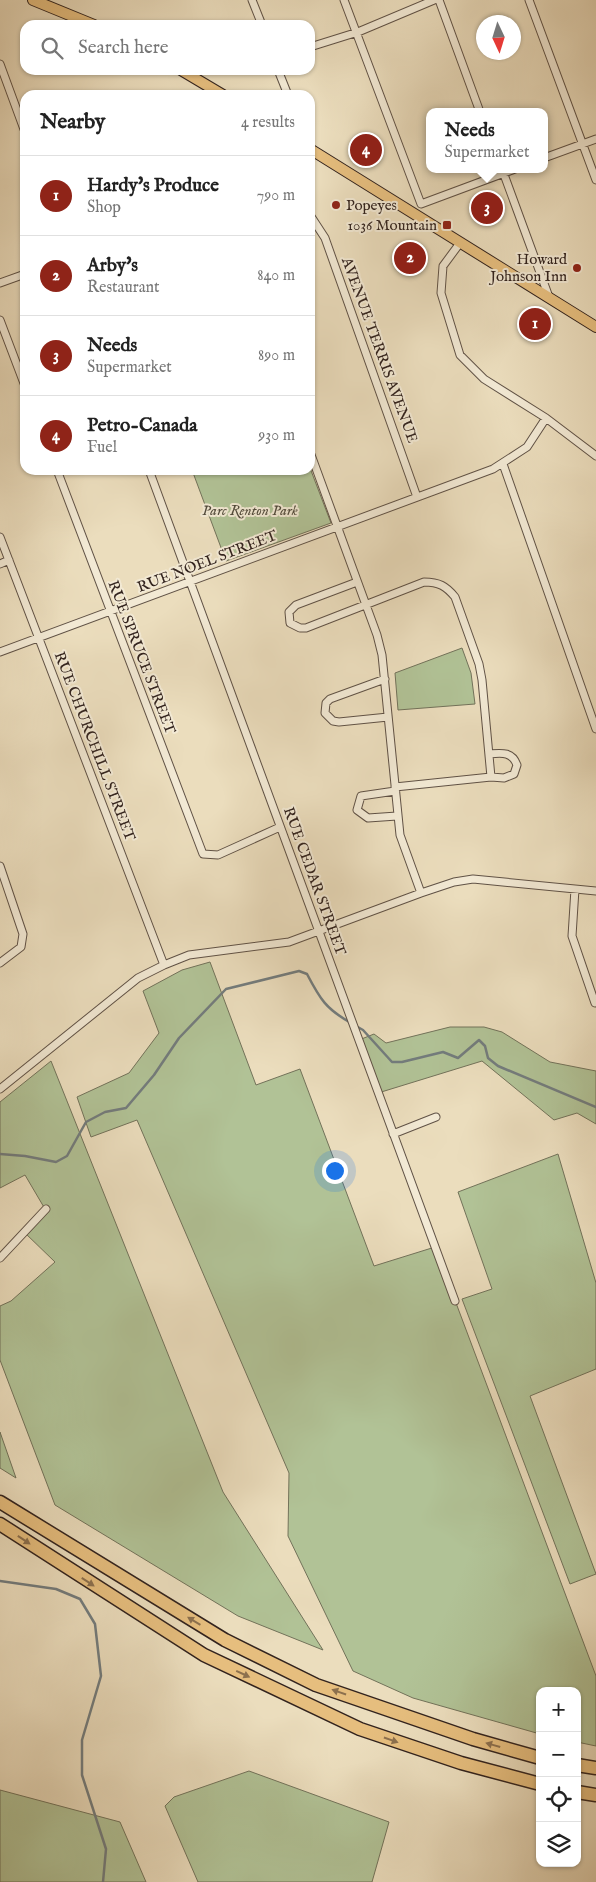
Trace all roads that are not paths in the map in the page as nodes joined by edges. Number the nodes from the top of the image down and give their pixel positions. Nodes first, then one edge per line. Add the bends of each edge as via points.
1 (32, 0) edge
2 (252, 0) edge
3 (344, 0) edge
4 (434, 0) edge
5 (439, 0) edge
6 (529, 0) edge
7 (82, 20) edge
8 (260, 20) edge
9 (358, 32) junction
10 (315, 45) edge
11 (0, 64) edge
12 (187, 75) edge
13 (280, 75) edge
14 (207, 90) edge
15 (286, 90) edge
16 (479, 108) edge
17 (20, 118) edge
18 (596, 139) edge
19 (583, 144) junction
20 (315, 151) edge
21 (548, 157) edge
22 (499, 173) edge
23 (502, 173) edge
24 (596, 180) edge
25 (421, 204) junction
26 (415, 214) junction
27 (315, 223) edge
28 (460, 243) junction
29 (20, 276) edge
30 (0, 283) edge
31 (549, 297) junction
32 (0, 320) edge
33 (596, 327) edge
34 (20, 373) edge
35 (546, 418) junction
36 (596, 456) edge
37 (503, 464) junction
38 (315, 466) edge
39 (58, 475) edge
40 (151, 475) edge
41 (417, 497) junction
42 (337, 527) junction
43 (0, 537) edge
44 (9, 560) junction
45 (0, 564) edge
46 (191, 582) junction
47 (357, 582) junction
48 (366, 604) junction
49 (110, 612) junction
50 (40, 638) junction
51 (0, 652) edge
52 (385, 679) junction
53 (388, 717) junction
54 (596, 730) edge
55 (489, 754) junction
56 (491, 777) junction
57 (395, 789) junction
58 (397, 816) junction
59 (280, 827) junction
60 (0, 866) edge
61 (575, 889) junction
62 (596, 891) edge
63 (421, 893) junction
64 (319, 931) junction
65 (0, 963) edge
66 (164, 965) junction
67 (595, 1003) edge
68 (0, 1089) edge
69 (436, 1117) dead end
70 (393, 1134) junction
71 (46, 1210) dead end
72 (0, 1258) edge
73 (455, 1301) dead end
74 (0, 1502) edge
75 (0, 1524) edge
76 (536, 1757) edge
77 (581, 1766) edge
78 (596, 1768) edge
79 (536, 1783) edge
80 (581, 1793) edge
81 (596, 1795) edge

1 - 7 main road
2 - 8 street
3 - 9 street
4 - 9 street
5 - 16 street
6 - 19 street
9 - 10 street
9 - 25 street
11 - 17 street
12 - 14 main road
13 - 15 street
18 - 19 street
19 - 21 street
19 - 24 street
20 - 26 main road
22 - 25 street
23 - 31 street
25 - 26 street
26 - 28 main road
27 - 41 street, AVENUE TERRIS AVENUE via 325,238
28 - 31 main road
28 - 35 street via 443,266 441,293 460,355 484,379
29 - 30 street
31 - 33 main road
32 - 34 street
35 - 36 street
35 - 37 street, RUE NOEL STREET via 527,447
37 - 41 street, RUE NOEL STREET
37 - 54 street
38 - 42 street
39 - 49 street, RUE SPRUCE STREET
40 - 46 street, RUE CEDAR STREET
41 - 42 street, RUE NOEL STREET
42 - 46 street, RUE NOEL STREET
42 - 47 street
43 - 44 street, RUE CHURCHILL STREET
44 - 45 street
44 - 50 street, RUE CHURCHILL STREET
46 - 49 street, RUE NOEL STREET
46 - 59 street, RUE CEDAR STREET
47 - 48 street
47 - 48 street via 296,605 289,612 290,623 306,628
48 - 52 street via 379,641
48 - 55 street via 424,582 436,582 448,588 455,597 479,664
49 - 50 street, RUE NOEL STREET
49 - 59 street, RUE SPRUCE STREET via 203,854 218,854
50 - 51 street, RUE NOEL STREET
50 - 66 street, RUE CHURCHILL STREET
52 - 53 street
52 - 53 street via 330,699 325,713 339,722
53 - 57 street
55 - 56 street
55 - 56 street via 507,753 512,755 517,765 509,777
56 - 57 street
57 - 58 street
57 - 58 street via 361,796 357,810 368,818
58 - 63 street via 400,835
59 - 64 street, RUE CEDAR STREET
60 - 65 street via 23,934 21,946
61 - 62 street
61 - 63 street via 473,879
61 - 67 street via 572,936
63 - 64 street
64 - 66 street via 289,942 189,955
64 - 70 street, RUE CEDAR STREET
66 - 68 street via 138,978
69 - 70 street
70 - 73 street, RUE CEDAR STREET
71 - 72 street
76 -> 74 highway via 473,1739 316,1684 226,1640
75 -> 79 highway via 204,1656 360,1729 461,1764
77 - 78 highway
80 - 81 highway

